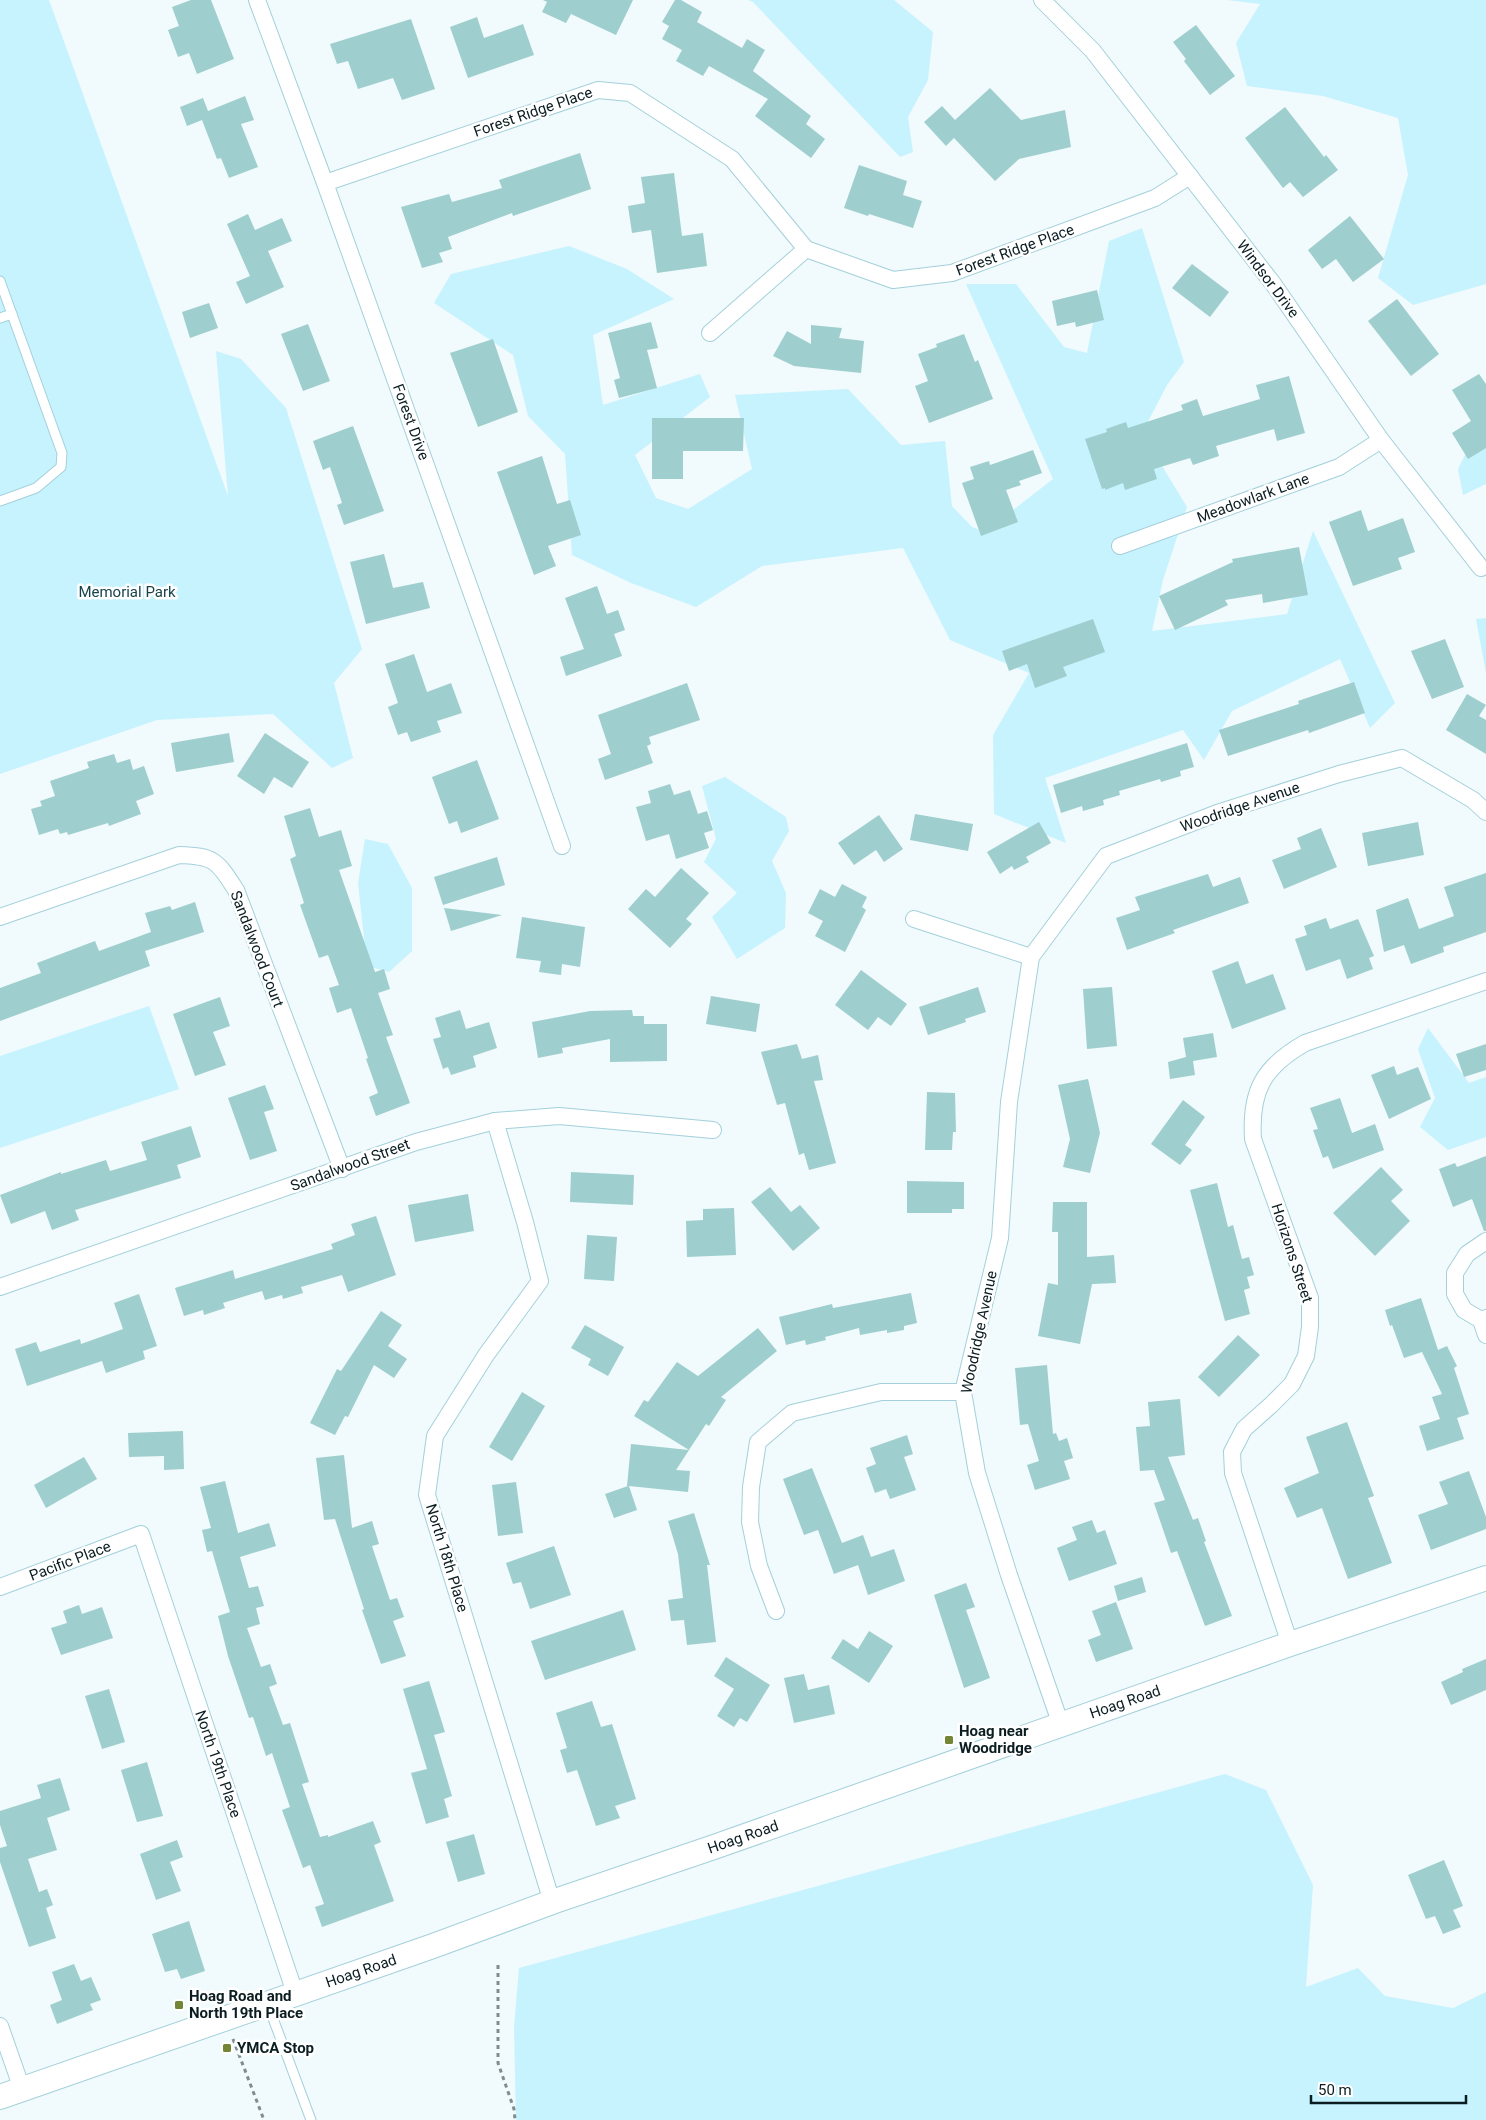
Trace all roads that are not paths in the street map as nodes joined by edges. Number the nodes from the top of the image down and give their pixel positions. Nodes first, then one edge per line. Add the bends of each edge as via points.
1 (256, 0) edge
2 (1042, 0) edge
3 (1190, 176) junction
4 (325, 183) junction
5 (806, 249) junction
6 (0, 281) edge
7 (12, 314) junction
8 (0, 318) edge
9 (710, 333) dead end
10 (1381, 440) junction
11 (0, 500) edge
12 (1120, 546) dead end
13 (1482, 568) dead end
14 (1486, 812) edge
15 (562, 846) dead end
16 (0, 917) edge
17 (914, 919) dead end
18 (1031, 957) junction
19 (1486, 981) edge
20 (495, 1121) junction
21 (713, 1130) dead end
22 (342, 1169) junction
23 (1486, 1241) edge
24 (0, 1287) edge
25 (1484, 1324) edge
26 (963, 1392) junction
27 (141, 1534) joint
28 (1486, 1578) edge
29 (0, 1588) edge
30 (776, 1611) dead end
31 (1290, 1644) junction
32 (1061, 1725) junction
33 (552, 1902) junction
34 (295, 1993) junction
35 (267, 2003) junction
36 (0, 2026) edge
37 (22, 2089) junction
38 (0, 2097) edge
39 (311, 2120) edge

1 - 4 street, Forest Drive
2 - 3 street, Windsor Drive via 1092,51
3 - 5 street, Forest Ridge Place via 1155,198 952,274 893,280
3 - 10 street, Windsor Drive via 1274,285
4 - 5 street, Forest Ridge Place via 598,90 630,92 732,159
4 - 15 street, Forest Drive
5 - 9 street
6 - 7 lane
7 - 8 lane
7 - 11 lane via 62,452 61,467 36,488
10 - 12 street, Meadowlark Lane via 1339,467
10 - 13 street, Windsor Drive
14 - 18 street, Woodridge Avenue via 1473,800 1402,758 1338,774 1220,812 1106,856
16 - 22 street, Sandalwood Court via 179,855 203,856 219,864 236,890
17 - 18 street
18 - 26 street, Woodridge Avenue via 1009,1102 1000,1238
19 - 31 street, Horizons Street via 1305,1043 1285,1054 1269,1070 1257,1091 1252,1116 1254,1139 1310,1298 1310,1327 1306,1356 1292,1384 1244,1429 1232,1452 1233,1474
20 - 21 street, Sandalwood Street via 559,1116
20 - 22 street, Sandalwood Street via 416,1142
20 - 33 street, North 18th Place via 540,1282 486,1355 435,1436 427,1494
22 - 24 street, Sandalwood Street
23 - 25 street via 1467,1254 1455,1273 1455,1294 1464,1310
26 - 30 street via 881,1392 792,1413 758,1442 751,1486 750,1522 759,1566
26 - 32 street, Woodridge Avenue via 977,1473
27 - 29 street, Pacific Place
27 - 34 street, North 19th Place
28 - 31 street, Hoag Road
31 - 32 street, Hoag Road
32 - 33 street, Hoag Road
33 - 34 street, Hoag Road
34 - 35 street, Hoag Road
35 - 37 street, Hoag Road
35 - 39 lane
36 - 37 street
37 - 38 street, Hoag Road

